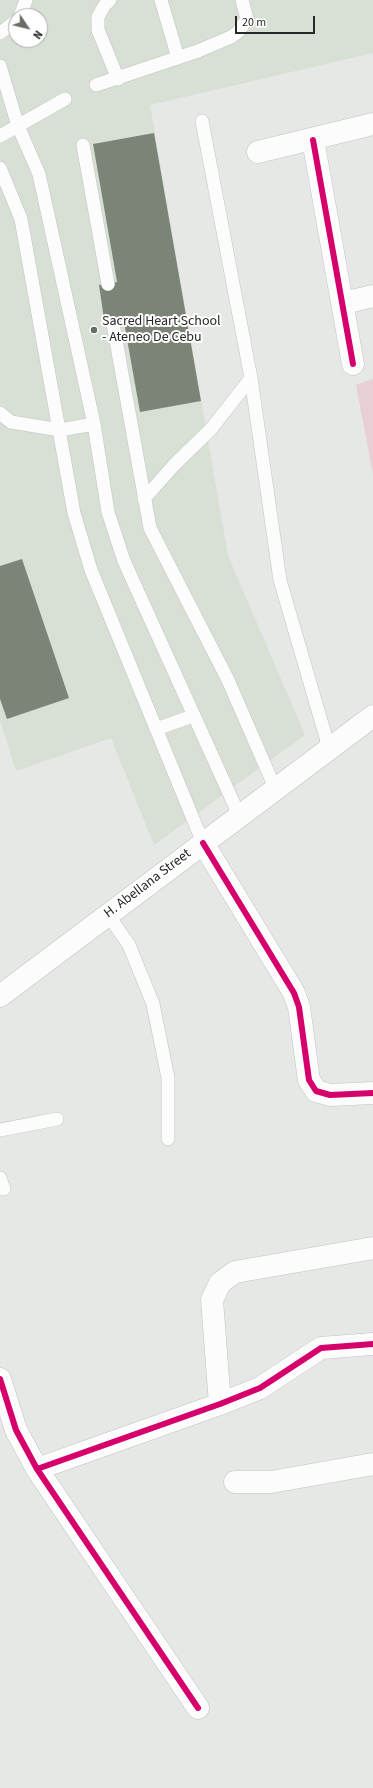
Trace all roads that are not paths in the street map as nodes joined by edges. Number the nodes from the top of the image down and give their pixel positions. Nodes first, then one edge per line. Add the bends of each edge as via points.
1 (110, 0) edge
2 (161, 0) edge
3 (242, 0) edge
4 (178, 58) junction
5 (0, 66) edge
6 (118, 79) junction
7 (96, 85) dead end
8 (65, 99) dead end
9 (202, 121) dead end
10 (373, 124) edge
11 (18, 126) junction
12 (0, 136) edge
13 (313, 140) junction
14 (83, 145) dead end
15 (258, 152) dead end
16 (0, 168) edge
17 (108, 284) dead end
18 (373, 296) edge
19 (344, 302) junction
20 (113, 324) dead end
21 (353, 364) dead end
22 (251, 378) junction
23 (0, 413) edge
24 (94, 424) junction
25 (60, 430) junction
26 (144, 499) junction
27 (193, 716) junction
28 (373, 716) edge
29 (156, 729) junction
30 (329, 748) junction
31 (275, 788) junction
32 (239, 815) junction
33 (203, 843) junction
34 (108, 915) junction
35 (0, 996) edge
36 (373, 1093) edge
37 (57, 1119) dead end
38 (0, 1130) edge
39 (168, 1138) dead end
40 (373, 1248) edge
41 (373, 1344) edge
42 (0, 1379) edge
43 (220, 1404) junction
44 (373, 1464) edge
45 (37, 1470) junction
46 (235, 1482) dead end
47 (198, 1708) dead end

1 - 6 lane via 98,17 98,30
2 - 4 lane
3 - 4 lane via 247,19 238,32
4 - 6 lane
5 - 11 lane
6 - 7 lane
8 - 11 lane
9 - 22 lane
10 - 13 street
11 - 12 lane
11 - 24 lane via 39,174
13 - 15 street
13 - 19 street
14 - 17 lane
16 - 25 lane via 21,219
18 - 19 street
19 - 21 street
20 - 26 lane
22 - 26 lane via 211,430 174,465
22 - 30 lane via 280,580
23 - 25 lane via 11,422
24 - 25 lane
24 - 27 lane via 108,512 124,561
25 - 29 lane via 74,513 91,570
26 - 31 lane via 150,528 228,680
27 - 29 lane
27 - 32 lane
28 - 30 street, H. Abellana Street
29 - 33 lane
30 - 31 street, H. Abellana Street
31 - 32 street, H. Abellana Street
32 - 33 street, H. Abellana Street
33 - 34 street, H. Abellana Street
33 - 36 street via 289,981 298,1007 309,1080 316,1091 330,1095
34 - 35 street, H. Abellana Street
34 - 39 lane via 129,945 153,1004 168,1078
37 - 38 lane
40 - 43 street via 235,1272 220,1283 212,1300
41 - 43 street via 321,1348 260,1388
42 - 45 street via 16,1430
43 - 45 street
44 - 46 street via 271,1482
45 - 47 street

